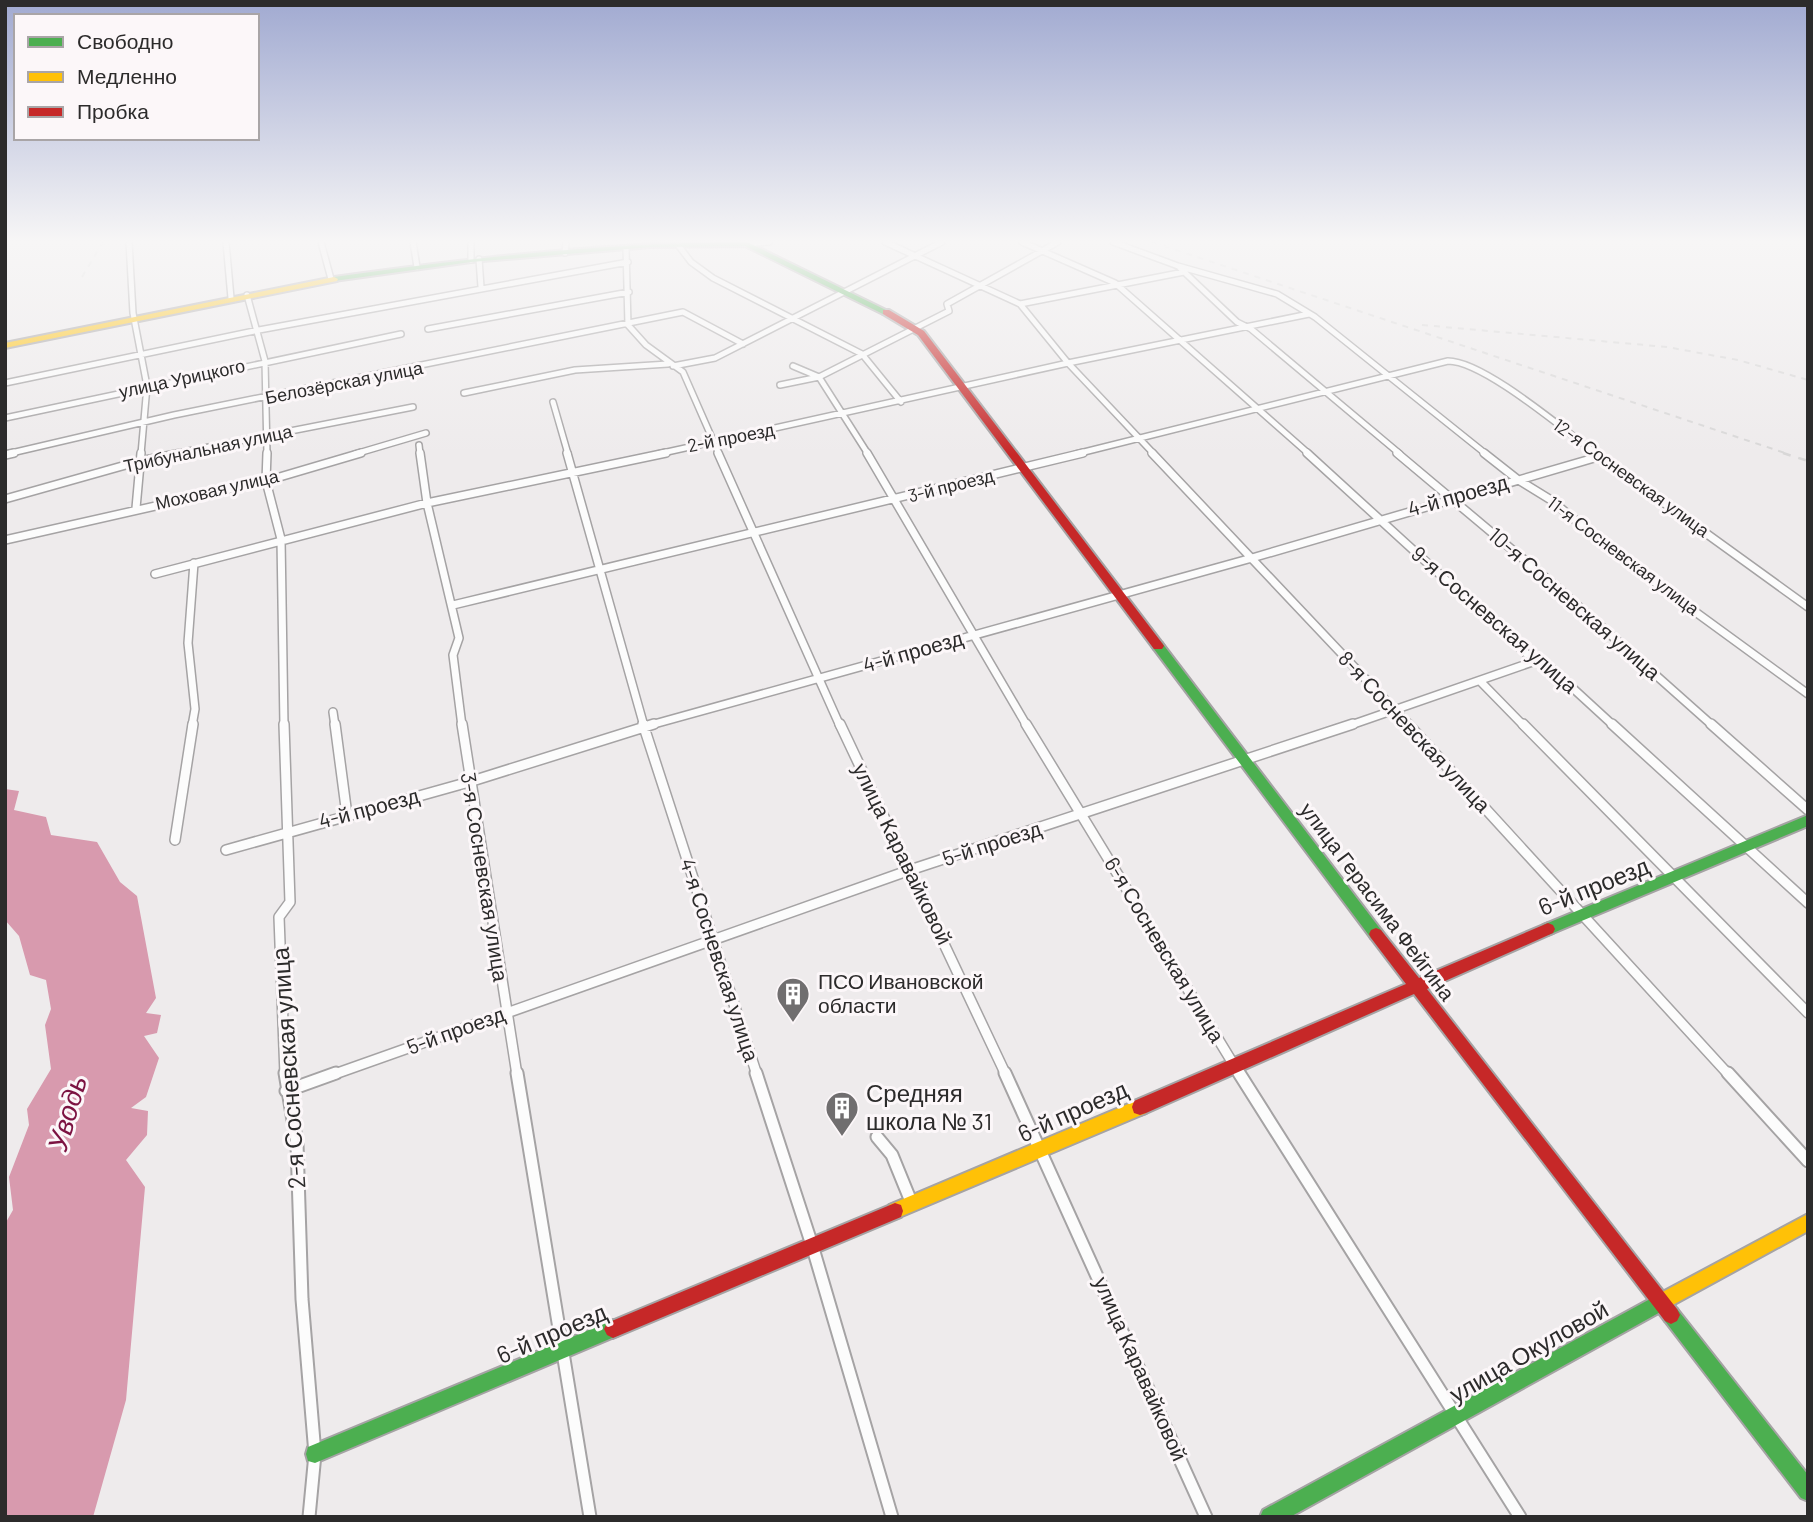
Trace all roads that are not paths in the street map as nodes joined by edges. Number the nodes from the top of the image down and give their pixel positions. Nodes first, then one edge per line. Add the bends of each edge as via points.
1 (135, 313) edge
2 (162, 313) edge
3 (253, 313) edge
4 (347, 313) edge
5 (515, 313) edge
6 (628, 313) edge
7 (679, 313) edge
8 (685, 313) edge
9 (782, 313) edge
10 (802, 313) edge
11 (885, 313) edge
12 (946, 313) edge
13 (1027, 313) edge
14 (1147, 313) edge
15 (1230, 313) edge
16 (1309, 314) joint
17 (792, 318) junction
18 (135, 319) junction
19 (628, 325) junction
20 (1246, 327) junction
21 (428, 329) dead end
22 (259, 330) junction
23 (917, 330) junction
24 (401, 334) dead end
25 (1176, 340) junction
26 (743, 344) junction
27 (5, 346) edge
28 (142, 354) junction
29 (862, 354) junction
30 (265, 361) junction
31 (1448, 361) joint
32 (1069, 363) junction
33 (670, 365) junction
34 (793, 366) dead end
35 (1384, 375) junction
36 (819, 377) junction
37 (5, 383) edge
38 (780, 385) dead end
39 (147, 386) junction
40 (961, 389) junction
41 (1322, 391) junction
42 (464, 393) dead end
43 (268, 398) junction
44 (553, 402) dead end
45 (901, 402) junction
46 (413, 407) dead end
47 (1260, 410) junction
48 (845, 415) junction
49 (5, 418) edge
50 (144, 421) junction
51 (426, 433) dead end
52 (268, 436) junction
53 (1141, 439) junction
54 (711, 442) junction
55 (419, 445) dead end
56 (5, 456) edge
57 (1601, 456) junction
58 (140, 461) junction
59 (1022, 468) junction
60 (571, 472) junction
61 (1517, 479) junction
62 (265, 481) junction
63 (5, 499) edge
64 (894, 499) junction
65 (1452, 499) junction
66 (427, 503) junction
67 (136, 508) junction
68 (1379, 519) junction
69 (753, 531) junction
70 (281, 539) junction
71 (5, 540) edge
72 (1252, 558) junction
73 (194, 563) junction
74 (602, 570) junction
75 (155, 574) dead end
76 (1118, 594) junction
77 (453, 604) junction
78 (1808, 607) edge
79 (972, 636) junction
80 (1541, 660) junction
81 (818, 680) junction
82 (1480, 681) junction
83 (1808, 694) edge
84 (1396, 711) junction
85 (332, 712) dead end
86 (644, 727) junction
87 (1245, 762) junction
88 (469, 782) junction
89 (1808, 810) edge
90 (347, 815) junction
91 (1082, 815) junction
92 (1808, 820) edge
93 (287, 832) junction
94 (175, 840) dead end
95 (1747, 848) junction
96 (226, 849) dead end
97 (910, 870) junction
98 (1672, 879) junction
99 (1808, 902) edge
100 (1583, 914) junction
101 (713, 939) junction
102 (1415, 985) junction
103 (506, 1013) junction
104 (1808, 1013) edge
105 (1234, 1065) junction
106 (286, 1091) junction
107 (877, 1138) dead end
108 (1042, 1150) junction
109 (1808, 1161) edge
110 (912, 1204) junction
111 (1808, 1222) edge
112 (812, 1245) junction
113 (1662, 1300) junction
114 (564, 1352) junction
115 (1458, 1416) junction
116 (315, 1454) junction
117 (1808, 1491) edge
118 (309, 1517) edge
119 (590, 1517) edge
120 (892, 1517) edge
121 (1206, 1517) edge
122 (1270, 1517) edge
123 (1520, 1517) edge

1 - 18 street
2 - 18 main road
3 - 22 street, 2-я Сосневская улица
4 - 22 street
5 - 21 street
6 - 19 street
7 - 19 street, Белозёрская улица
8 - 26 street, Белозёрская улица
9 - 17 street
10 - 17 street
11 - 23 main road
12 - 23 street
13 - 32 street, 8-я Сосневская улица
14 - 25 street, 9-я Сосневская улица
15 - 20 street, 10-я Сосневская улица
16 - 20 street, 2-й проезд
16 - 35 street, 11-я Сосневская улица
17 - 26 street
17 - 29 street
18 - 27 main road
18 - 28 street
19 - 33 street, улица Каравайковой
19 - 43 street, Белозёрская улица
20 - 25 street, 2-й проезд
20 - 41 street, 10-я Сосневская улица
22 - 28 street
22 - 30 street, 2-я Сосневская улица
23 - 29 street
23 - 40 main road, улица Герасима Фейгина
24 - 30 street, улица Урицкого
25 - 32 street, 2-й проезд
25 - 47 street, 9-я Сосневская улица
26 - 33 street via 715,358
28 - 37 street
28 - 39 street
29 - 36 street
29 - 45 street
30 - 39 street, улица Урицкого
30 - 43 street, 2-я Сосневская улица
31 - 35 street, 3-й проезд
31 - 57 street, 12-я Сосневская улица via 1480,369
32 - 40 street, 2-й проезд
32 - 53 street, 8-я Сосневская улица
33 - 42 street via 575,370
33 - 54 street, улица Каравайковой via 682,372
34 - 36 street
35 - 41 street, 3-й проезд
35 - 61 street, 11-я Сосневская улица
36 - 38 street
36 - 48 street, 6-я Сосневская улица
39 - 49 street, улица Урицкого
39 - 50 street
40 - 45 street, 2-й проезд
40 - 59 main road, улица Герасима Фейгина
41 - 47 street, 3-й проезд
41 - 65 street, 10-я Сосневская улица
43 - 50 street, Белозёрская улица
43 - 52 street, 2-я Сосневская улица
44 - 60 street, 4-я Сосневская улица
45 - 48 street, 2-й проезд
46 - 52 street, Трибунальная улица
47 - 53 street, 3-й проезд
47 - 68 street, 9-я Сосневская улица
48 - 54 street, 2-й проезд
48 - 64 street, 6-я Сосневская улица
50 - 56 street, Белозёрская улица
50 - 58 street
51 - 62 street, Моховая улица
52 - 58 street, Трибунальная улица
52 - 62 street, 2-я Сосневская улица
53 - 59 street, 3-й проезд
53 - 72 street, 8-я Сосневская улица
54 - 60 street, 2-й проезд
54 - 69 street, улица Каравайковой
55 - 66 street, 3-я Сосневская улица
57 - 61 street, 4-й проезд
57 - 78 street, 12-я Сосневская улица
58 - 63 street, Трибунальная улица
58 - 67 street
59 - 64 street, 3-й проезд
59 - 76 main road, улица Герасима Фейгина
60 - 66 street, 2-й проезд
60 - 74 street, 4-я Сосневская улица
61 - 65 street, 4-й проезд
61 - 83 street, 11-я Сосневская улица
62 - 67 street, Моховая улица
62 - 70 street, 2-я Сосневская улица
64 - 69 street, 3-й проезд
64 - 79 street, 6-я Сосневская улица
65 - 68 street, 4-й проезд
65 - 89 street, 10-я Сосневская улица
66 - 70 street, 2-й проезд
66 - 77 street, 3-я Сосневская улица
67 - 71 street, Моховая улица
68 - 72 street, 4-й проезд
68 - 80 street, 9-я Сосневская улица via 1527,653
69 - 74 street, 3-й проезд
69 - 81 street, улица Каравайковой
70 - 73 street, 2-й проезд
70 - 93 street, 2-я Сосневская улица
72 - 76 street, 4-й проезд
72 - 84 street, 8-я Сосневская улица
73 - 75 street, 2-й проезд
73 - 94 street via 188,643 195,709
74 - 77 street, 3-й проезд
74 - 86 street, 4-я Сосневская улица
76 - 79 street, 4-й проезд
76 - 87 main road, улица Герасима Фейгина
77 - 88 street, 3-я Сосневская улица via 459,638 453,655
79 - 81 street, 4-й проезд
79 - 91 street, 6-я Сосневская улица
80 - 82 street, 5-й проезд
80 - 95 street, 9-я Сосневская улица
81 - 86 street, 4-й проезд
81 - 97 street, улица Каравайковой
82 - 84 street, 5-й проезд
82 - 98 street
84 - 87 street, 5-й проезд
84 - 100 street, 8-я Сосневская улица
85 - 90 street
86 - 88 street, 4-й проезд
86 - 101 street, 4-я Сосневская улица
87 - 91 street, 5-й проезд
87 - 102 main road, улица Герасима Фейгина
88 - 90 street, 4-й проезд
88 - 103 street, 3-я Сосневская улица
90 - 93 street, 4-й проезд
91 - 97 street, 5-й проезд
91 - 105 street, 6-я Сосневская улица
92 - 95 main road, 6-й проезд
93 - 96 street, 4-й проезд
93 - 106 street, 2-я Сосневская улица via 290,902 279,917
95 - 98 main road, 6-й проезд
95 - 99 street, 9-я Сосневская улица
97 - 101 street, 5-й проезд
97 - 108 street, улица Каравайковой
98 - 100 main road, 6-й проезд
98 - 104 street
100 - 102 main road, 6-й проезд
100 - 109 street, 8-я Сосневская улица
101 - 103 street, 5-й проезд
101 - 112 street, 4-я Сосневская улица
102 - 105 main road, 6-й проезд
102 - 113 main road, улица Герасима Фейгина
103 - 106 street, 5-й проезд
103 - 114 street, 3-я Сосневская улица
105 - 108 main road, 6-й проезд
105 - 115 street, 6-я Сосневская улица
106 - 116 street, 2-я Сосневская улица via 297,1144 302,1299
107 - 110 street via 892,1155
108 - 110 main road, 6-й проезд
108 - 121 street, улица Каравайковой
110 - 112 main road, 6-й проезд
111 - 113 main road, улица Окуловой
112 - 114 main road, 6-й проезд
112 - 120 street, 4-я Сосневская улица
113 - 115 main road, улица Окуловой
113 - 117 main road, улица Герасима Фейгина
114 - 116 main road, 6-й проезд
114 - 119 street, 3-я Сосневская улица
115 - 122 main road, улица Окуловой
115 - 123 street, 6-я Сосневская улица
116 - 118 street, 2-я Сосневская улица

